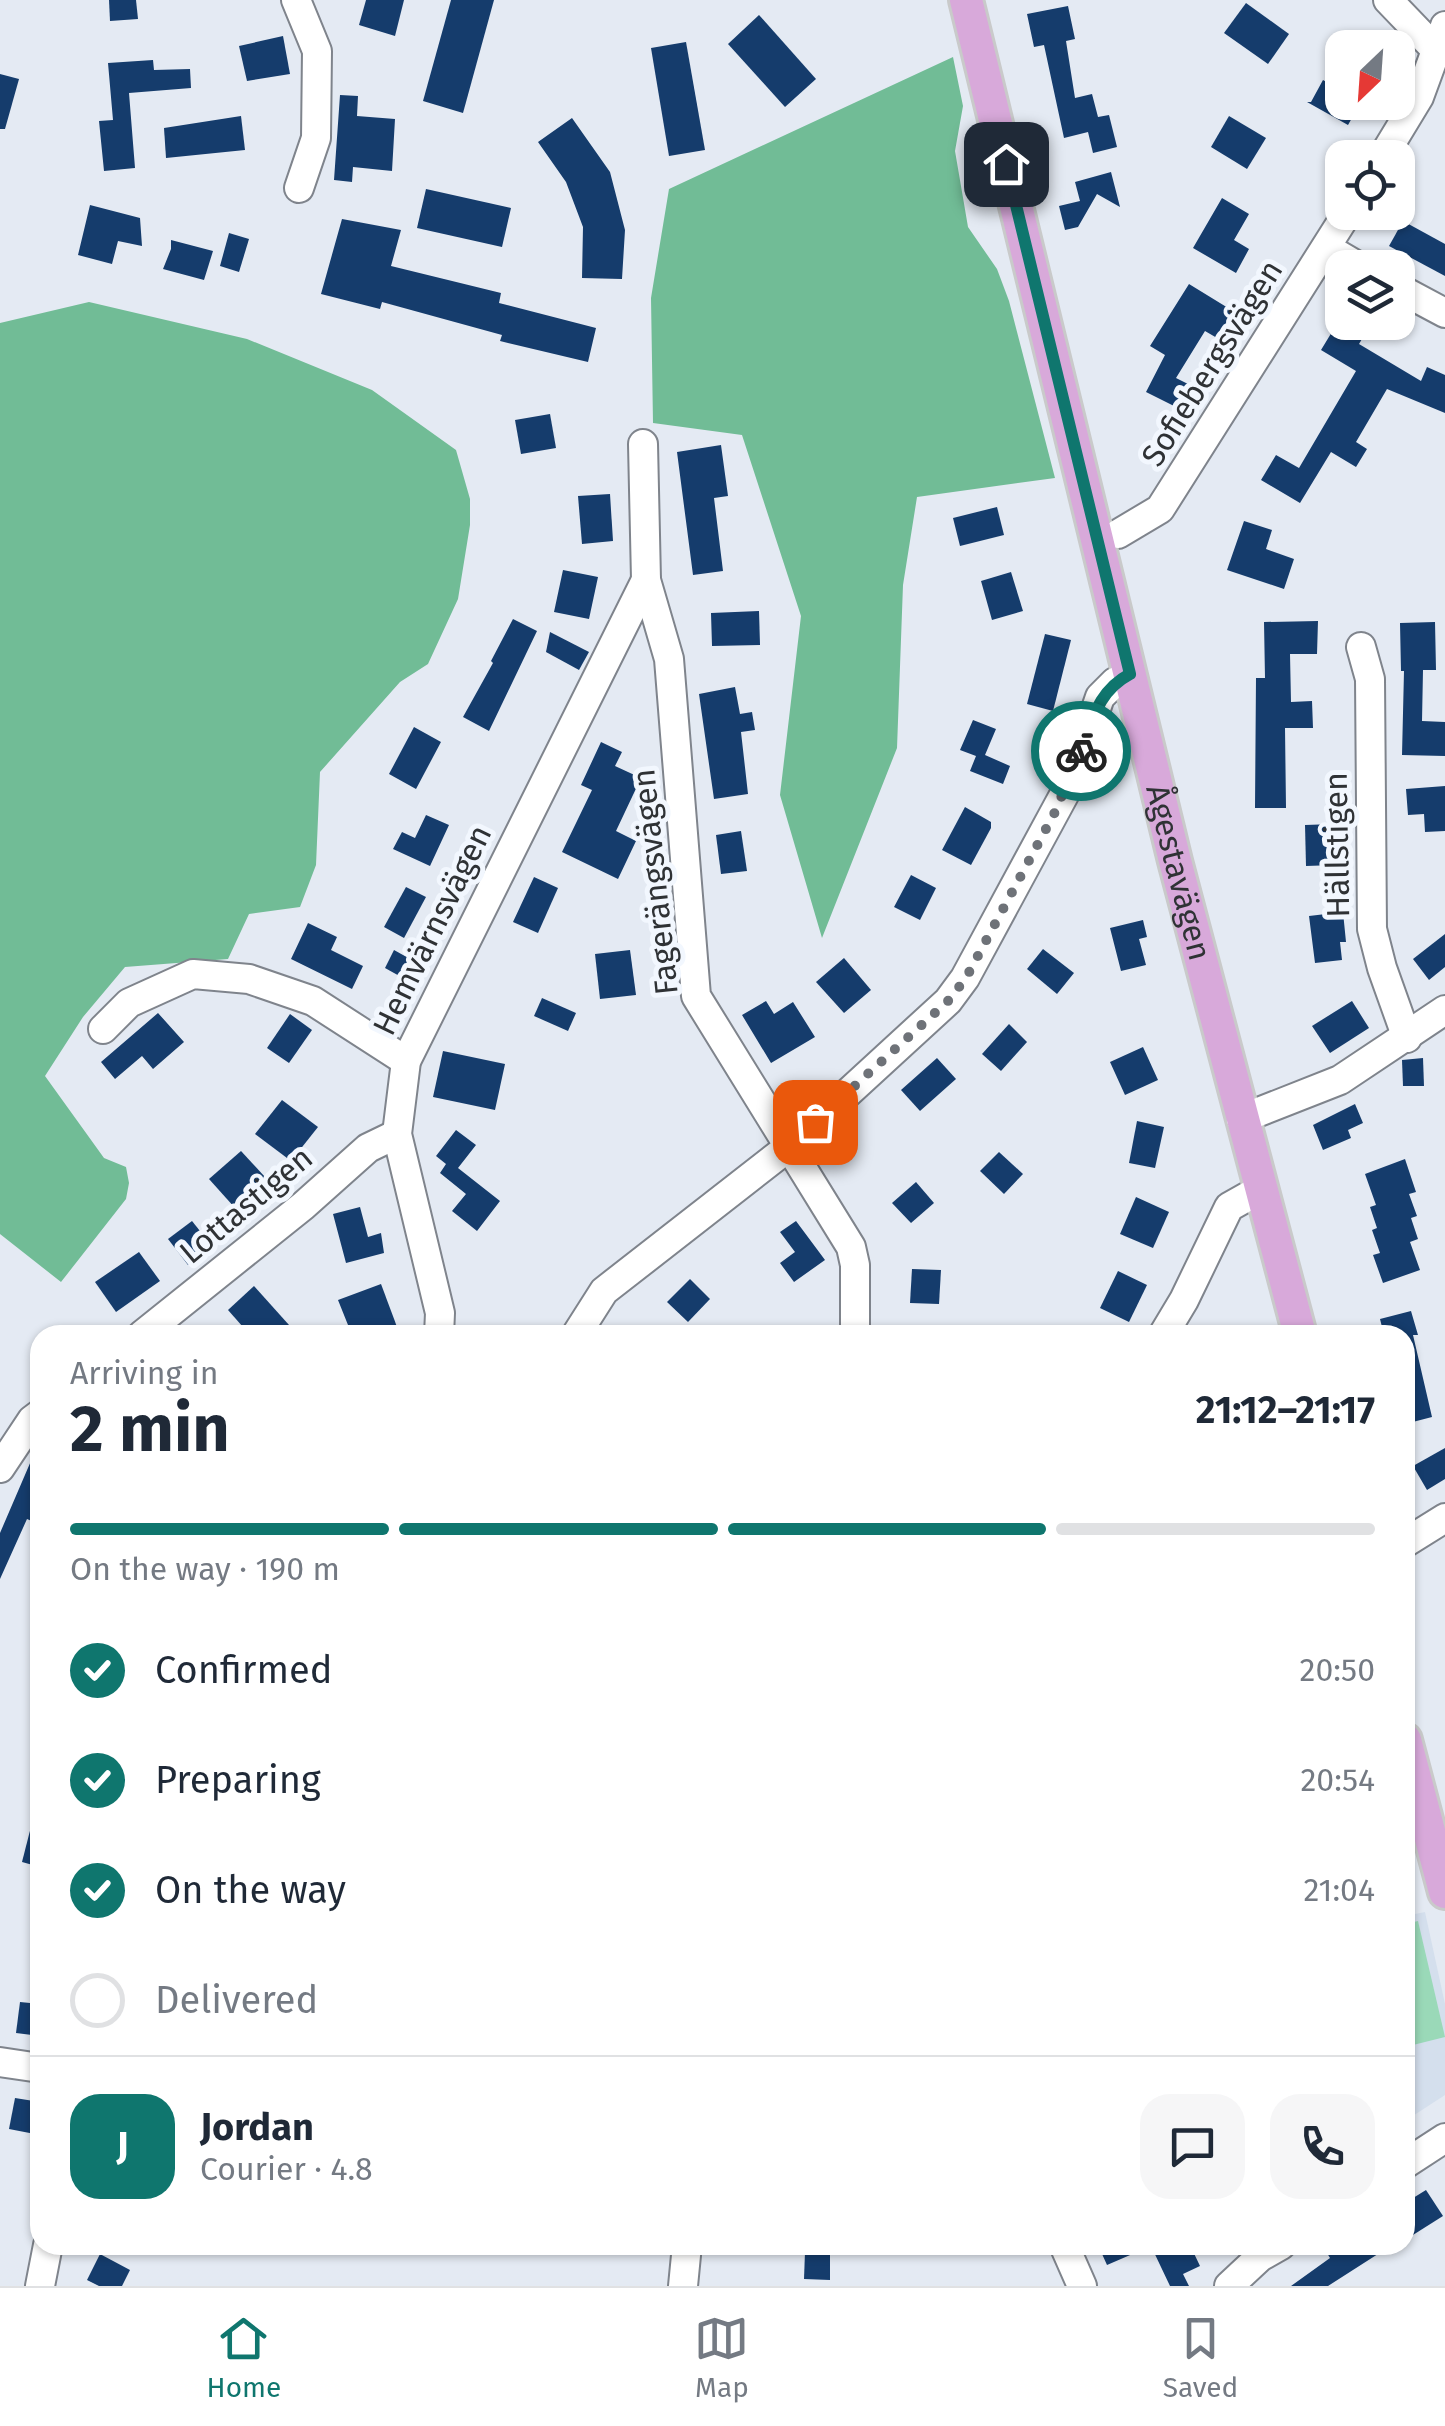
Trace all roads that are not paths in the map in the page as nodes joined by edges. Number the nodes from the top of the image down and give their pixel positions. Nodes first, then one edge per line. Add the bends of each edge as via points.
1 (296, 0) edge
2 (966, 0) edge
3 (1388, 0) edge
4 (1441, 38) edge
5 (1393, 140) edge
6 (300, 188) dead end
7 (1338, 230) edge
8 (1327, 248) junction
9 (1330, 250) edge
10 (1415, 297) edge
11 (1445, 313) edge
12 (642, 444) dead end
13 (1118, 534) dead end
14 (646, 580) junction
15 (1361, 647) dead end
16 (1130, 674) junction
17 (1445, 1010) edge
18 (103, 1029) dead end
19 (1407, 1038) junction
20 (406, 1061) junction
21 (1241, 1119) junction
22 (397, 1134) junction
23 (790, 1146) junction
24 (1261, 1189) junction
25 (154, 1325) edge
26 (439, 1325) edge
27 (582, 1325) edge
28 (855, 1325) edge
29 (1168, 1325) edge
30 (1297, 1325) edge
31 (30, 1423) edge
32 (0, 1468) edge
33 (1445, 1518) edge
34 (1415, 1537) edge
35 (1415, 1778) edge
36 (1445, 1892) edge
37 (0, 2062) edge
38 (30, 2066) edge
39 (1445, 2138) edge
40 (1415, 2158) edge
41 (46, 2255) edge
42 (686, 2255) edge
43 (1068, 2255) edge
44 (1264, 2255) edge
45 (40, 2286) edge
46 (683, 2286) edge
47 (1082, 2286) edge
48 (1229, 2286) edge

1 - 6 street via 317,51 316,138
2 - 16 main road, Ågestavägen
3 - 4 street
4 - 5 street via 1419,97
7 - 8 street, Sofiebergsvägen
8 - 9 street
8 - 13 street, Sofiebergsvägen via 1160,510
10 - 11 street
12 - 14 street, Fagerängsvägen
14 - 20 street, Hemvärnsvägen
14 - 23 street, Fagerängsvägen via 669,659 696,996
15 - 19 street, Hällstigen via 1370,679 1372,929
16 - 21 main road, Ågestavägen
16 - 23 street via 1100,697 1070,782 966,978
17 - 19 street
18 - 20 street via 129,1003 192,974 249,979 314,1001
19 - 21 street via 1340,1080
20 - 22 street, Hemvärnsvägen
21 - 24 main road, Ågestavägen
22 - 25 street, Lottastigen via 368,1148
22 - 26 street, Hemvärnsvägen
23 - 27 street via 604,1291
23 - 28 street, Fagerängsvägen via 852,1247
24 - 29 street via 1228,1207
24 - 30 main road, Ågestavägen
31 - 32 street
33 - 34 street
35 - 36 main road
37 - 38 street
39 - 40 street
41 - 45 street
42 - 46 street
43 - 47 street
44 - 48 street

